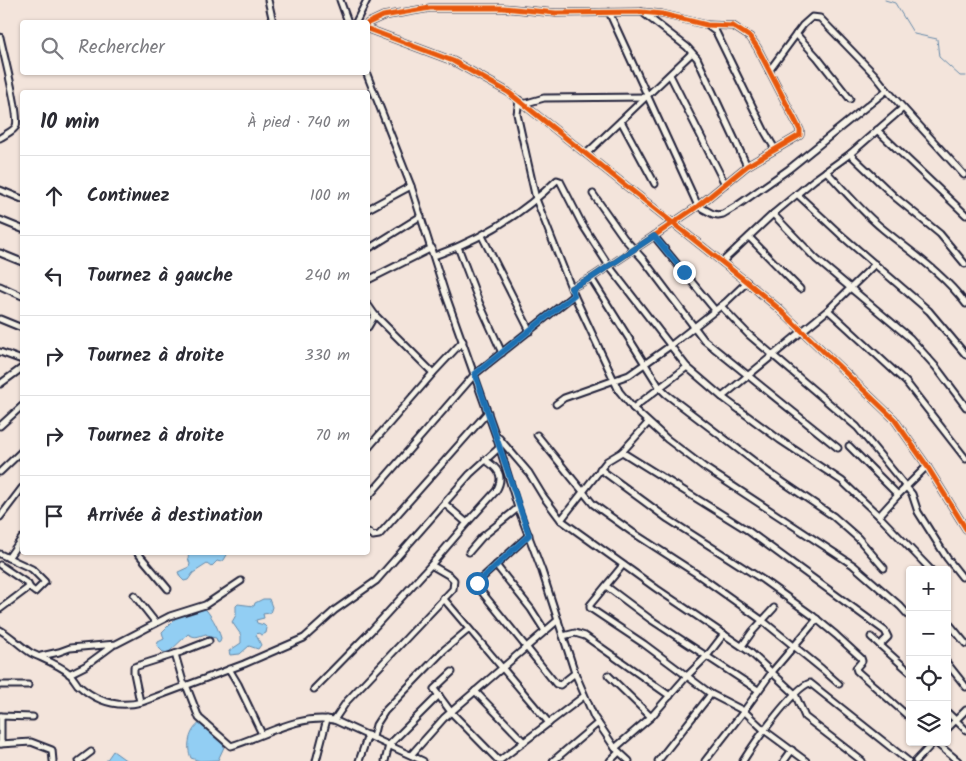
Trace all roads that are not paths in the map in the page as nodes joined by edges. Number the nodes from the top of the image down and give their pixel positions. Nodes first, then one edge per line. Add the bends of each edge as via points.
1 (268, 0) edge
2 (340, 0) edge
3 (368, 0) edge
4 (609, 12) junction
5 (641, 12) junction
6 (273, 20) edge
7 (347, 20) edge
8 (357, 20) edge
9 (370, 22) edge
10 (707, 25) junction
11 (370, 30) edge
12 (796, 34) junction
13 (0, 37) edge
14 (692, 53) junction
15 (769, 71) junction
16 (367, 75) edge
17 (670, 75) junction
18 (887, 90) junction
19 (646, 97) junction
20 (850, 99) dead end
21 (521, 102) junction
22 (904, 108) junction
23 (621, 121) junction
24 (877, 130) junction
25 (0, 138) edge
26 (775, 149) junction
27 (586, 154) junction
28 (850, 154) junction
29 (747, 166) junction
30 (826, 172) junction
31 (964, 175) dead end
32 (654, 184) dead end
33 (725, 184) junction
34 (411, 186) junction
35 (0, 190) edge
36 (594, 194) dead end
37 (797, 194) junction
38 (20, 198) edge
39 (536, 199) junction
40 (370, 205) edge
41 (376, 205) junction
42 (698, 206) junction
43 (370, 208) edge
44 (773, 214) junction
45 (966, 215) edge
46 (421, 216) junction
47 (0, 220) edge
48 (673, 224) junction
49 (20, 228) edge
50 (482, 236) junction
51 (654, 236) junction
52 (749, 237) junction
53 (370, 248) edge
54 (432, 248) junction
55 (458, 248) junction
56 (635, 249) junction
57 (0, 253) edge
58 (434, 256) junction
59 (20, 261) edge
60 (722, 262) junction
61 (875, 264) junction
62 (965, 264) edge
63 (609, 266) junction
64 (591, 278) junction
65 (370, 279) edge
66 (747, 282) junction
67 (0, 286) edge
68 (571, 288) junction
69 (852, 288) junction
70 (800, 289) dead end
71 (20, 295) edge
72 (574, 295) junction
73 (966, 304) edge
74 (721, 306) junction
75 (370, 308) edge
76 (715, 310) junction
77 (828, 310) junction
78 (375, 315) junction
79 (0, 319) edge
80 (370, 324) edge
81 (694, 326) junction
82 (20, 327) edge
83 (530, 331) junction
84 (803, 332) junction
85 (463, 341) junction
86 (670, 346) junction
87 (0, 352) edge
88 (502, 353) junction
89 (966, 355) edge
90 (773, 356) junction
91 (20, 359) edge
92 (645, 364) junction
93 (687, 367) junction
94 (20, 369) edge
95 (433, 373) junction
96 (475, 374) junction
97 (749, 377) junction
98 (614, 381) junction
99 (0, 384) edge
100 (660, 388) junction
101 (722, 397) junction
102 (556, 404) dead end
103 (966, 407) edge
104 (20, 408) edge
105 (633, 408) junction
106 (488, 412) junction
107 (648, 423) junction
108 (0, 426) edge
109 (537, 435) dead end
110 (496, 436) junction
111 (370, 446) edge
112 (849, 446) dead end
113 (500, 448) junction
114 (838, 448) dead end
115 (622, 452) junction
116 (20, 453) edge
117 (966, 458) edge
118 (485, 460) junction
119 (927, 466) junction
120 (600, 469) junction
121 (0, 472) edge
122 (906, 486) junction
123 (370, 489) edge
124 (20, 491) edge
125 (373, 491) junction
126 (582, 491) junction
127 (370, 495) edge
128 (898, 495) junction
129 (445, 504) junction
130 (518, 508) junction
131 (880, 516) junction
132 (0, 517) edge
133 (561, 520) junction
134 (467, 523) junction
135 (966, 528) edge
136 (370, 534) edge
137 (529, 535) junction
138 (20, 541) edge
139 (469, 552) dead end
140 (0, 554) edge
141 (140, 555) edge
142 (8, 558) junction
143 (0, 565) edge
144 (431, 565) junction
145 (496, 565) junction
146 (623, 565) junction
147 (927, 566) edge
148 (884, 568) dead end
149 (962, 577) dead end
150 (241, 581) dead end
151 (606, 586) junction
152 (30, 588) junction
153 (168, 589) dead end
154 (134, 595) dead end
155 (443, 598) junction
156 (0, 601) edge
157 (2, 608) edge
158 (774, 608) dead end
159 (906, 613) edge
160 (817, 619) junction
161 (558, 620) junction
162 (763, 621) junction
163 (156, 623) junction
164 (951, 626) edge
165 (469, 629) junction
166 (0, 630) edge
167 (545, 631) junction
168 (724, 634) junction
169 (563, 636) junction
170 (871, 637) dead end
171 (209, 641) dead end
172 (966, 644) edge
173 (880, 645) junction
174 (112, 646) junction
175 (742, 646) junction
176 (794, 646) junction
177 (526, 648) junction
178 (175, 654) junction
179 (41, 656) junction
180 (707, 656) junction
181 (906, 668) edge
182 (951, 668) edge
183 (229, 669) junction
184 (502, 669) junction
185 (452, 672) dead end
186 (772, 672) junction
187 (575, 673) junction
188 (69, 674) junction
189 (608, 675) dead end
190 (687, 676) junction
191 (839, 684) dead end
192 (0, 685) edge
193 (28, 685) dead end
194 (185, 685) junction
195 (966, 687) edge
196 (314, 689) dead end
197 (475, 690) junction
198 (758, 690) junction
199 (711, 694) junction
200 (795, 694) junction
201 (439, 695) junction
202 (584, 696) junction
203 (670, 696) junction
204 (140, 702) junction
205 (966, 710) edge
206 (744, 711) junction
207 (451, 712) junction
208 (906, 714) edge
209 (1, 716) edge
210 (951, 716) edge
211 (33, 717) dead end
212 (651, 717) junction
213 (326, 719) junction
214 (334, 720) junction
215 (956, 721) junction
216 (549, 723) junction
217 (598, 723) junction
218 (951, 725) edge
219 (764, 730) junction
220 (966, 730) edge
221 (262, 734) junction
222 (370, 736) junction
223 (524, 742) junction
224 (1, 744) edge
225 (389, 745) junction
226 (931, 746) edge
227 (940, 746) edge
228 (617, 750) junction
229 (792, 750) junction
230 (91, 752) dead end
231 (411, 755) junction
232 (53, 761) edge
233 (79, 761) edge
234 (316, 761) edge
235 (359, 761) edge
236 (385, 761) edge
237 (423, 761) edge
238 (553, 761) edge
239 (610, 761) edge
240 (628, 761) edge
241 (658, 761) edge
242 (705, 761) edge
243 (743, 761) edge
244 (784, 761) edge
245 (806, 761) edge
246 (862, 761) edge
247 (908, 761) edge
248 (916, 761) edge
249 (958, 761) edge

1 - 6 street
2 - 7 street
3 - 8 street
4 - 5 street
4 - 9 street via 430,8 383,16
4 - 19 street
5 - 10 street
5 - 14 street
10 - 15 street via 733,26 742,30 757,47
10 - 26 street via 716,32
11 - 21 street via 452,61
12 - 15 street
12 - 18 street via 812,17 820,18
12 - 20 street
13 - 25 street via 16,125
14 - 17 street
14 - 29 street
15 - 26 street via 800,132
16 - 34 street
17 - 19 street
17 - 33 street
18 - 22 street
18 - 42 street via 789,170 724,214 713,214
19 - 21 street via 544,98
19 - 23 street
19 - 42 street
21 - 27 street
21 - 39 street via 516,114
22 - 24 street
22 - 31 street
23 - 27 street
23 - 32 street
24 - 28 street
24 - 45 street
26 - 29 street
27 - 48 street
28 - 30 street
28 - 62 street via 940,234
29 - 33 street
30 - 37 street
30 - 73 street via 882,229 943,277
33 - 42 street
34 - 41 street
34 - 46 street
35 - 38 street
36 - 56 street
37 - 44 street
37 - 61 street
39 - 50 street
39 - 63 street via 557,180 560,181
39 - 68 street
40 - 41 street
41 - 43 street
42 - 48 street
44 - 52 street
44 - 69 street via 816,259
46 - 53 street
46 - 54 street
47 - 49 street
48 - 51 street
48 - 60 street
50 - 55 street
50 - 83 street
51 - 56 street
51 - 76 street
52 - 60 street
52 - 70 street
54 - 58 street
54 - 65 street
55 - 58 street
55 - 88 street
56 - 63 street
56 - 81 street
57 - 59 street
58 - 85 street
60 - 66 street
61 - 69 street
61 - 89 street via 929,310
63 - 64 street
63 - 86 street
64 - 68 street
64 - 92 street
66 - 74 street
66 - 84 street
67 - 71 street
68 - 72 street
69 - 77 street
69 - 103 street via 910,338 936,366
72 - 83 street
72 - 98 street
74 - 76 street
74 - 90 street
75 - 78 street
76 - 81 street
77 - 84 street
77 - 117 street via 906,382
78 - 80 street
78 - 95 street
79 - 82 street
81 - 86 street
81 - 97 street via 704,340
83 - 88 street
84 - 90 street
84 - 119 street via 894,419
85 - 95 street
85 - 96 street
86 - 92 street
86 - 93 street
87 - 91 street
88 - 96 street
90 - 97 street
90 - 122 street via 857,427
92 - 98 street via 629,376
92 - 100 street
93 - 100 street
93 - 101 street
94 - 99 street
95 - 111 street
96 - 106 street
96 - 125 street
97 - 101 street
97 - 114 street
98 - 102 street via 564,398
98 - 105 street
100 - 105 street
100 - 148 street via 768,472 833,516
101 - 131 street via 842,481
104 - 108 street
105 - 107 street
106 - 110 street
106 - 136 street via 379,534
107 - 115 street
107 - 159 street via 704,466 853,566
109 - 126 street
110 - 113 street
110 - 133 street via 529,473
112 - 128 street
113 - 118 street
113 - 130 street
115 - 120 street
115 - 173 street via 747,530 869,619 887,634
116 - 121 street
118 - 129 street
118 - 134 street via 499,472 499,485
119 - 122 street
119 - 135 street
120 - 126 street
120 - 160 street
122 - 128 street
122 - 149 street via 914,497 918,512
123 - 125 street
124 - 132 street
125 - 127 street
126 - 133 street
126 - 162 street via 593,504
128 - 131 street
129 - 134 street
129 - 183 street via 376,581 335,610 304,638
130 - 137 street
130 - 139 street
131 - 147 street
133 - 146 street
134 - 144 street
137 - 145 street
137 - 161 street
138 - 142 street
140 - 142 street
141 - 153 street
142 - 152 street via 32,569 45,580 36,592
143 - 152 street
144 - 155 street via 454,580 453,589
144 - 196 street
145 - 167 street
145 - 177 street via 477,586
146 - 151 street
146 - 168 street
150 - 163 street via 205,605
151 - 180 street
151 - 190 street via 590,608
152 - 157 street
154 - 163 street
155 - 165 street
155 - 214 street via 347,701
156 - 157 street
158 - 162 street
160 - 176 street
160 - 208 street via 860,657 862,661 857,671
161 - 167 street
161 - 169 street
162 - 175 street
162 - 176 street
163 - 174 street
164 - 172 street
165 - 184 street
165 - 222 street via 385,711
166 - 179 street
167 - 177 street
168 - 175 street
168 - 180 street
169 - 187 street
169 - 203 street via 575,633 585,636
170 - 173 street
171 - 178 street
173 - 181 street
174 - 179 street via 70,648
174 - 188 street
175 - 186 street
176 - 186 street
176 - 191 street
177 - 184 street
177 - 187 street via 558,685
178 - 194 street
178 - 204 street via 133,668
179 - 188 street
180 - 190 street
180 - 198 street
182 - 195 street
183 - 194 street
183 - 221 street
184 - 197 street
184 - 216 street
185 - 201 street via 434,688
186 - 198 street
186 - 200 street
187 - 202 street
188 - 204 street via 83,688 103,700 121,705
189 - 212 street
190 - 199 street
190 - 203 street
192 - 193 street
194 - 204 street
194 - 221 street via 199,718 230,745
197 - 207 street
197 - 223 street
198 - 206 street
199 - 206 street
199 - 241 street
200 - 219 street
200 - 246 street via 805,717
200 - 247 street via 812,683
201 - 207 street
201 - 225 street
202 - 216 street
202 - 217 street
203 - 212 street
205 - 215 street
206 - 219 street
206 - 242 street
207 - 223 street via 500,761
207 - 231 street
209 - 211 street
209 - 224 street
210 - 215 street
212 - 228 street
213 - 214 street
213 - 221 street via 297,722
213 - 234 street
214 - 222 street
215 - 218 street
215 - 220 street
216 - 223 street
217 - 228 street
217 - 238 street
219 - 229 street
219 - 243 street
222 - 225 street
222 - 235 street
224 - 232 street via 35,743 52,750
225 - 231 street
225 - 236 street
226 - 248 street
227 - 249 street
228 - 239 street
228 - 240 street
229 - 244 street
229 - 245 street
230 - 233 street
231 - 237 street

